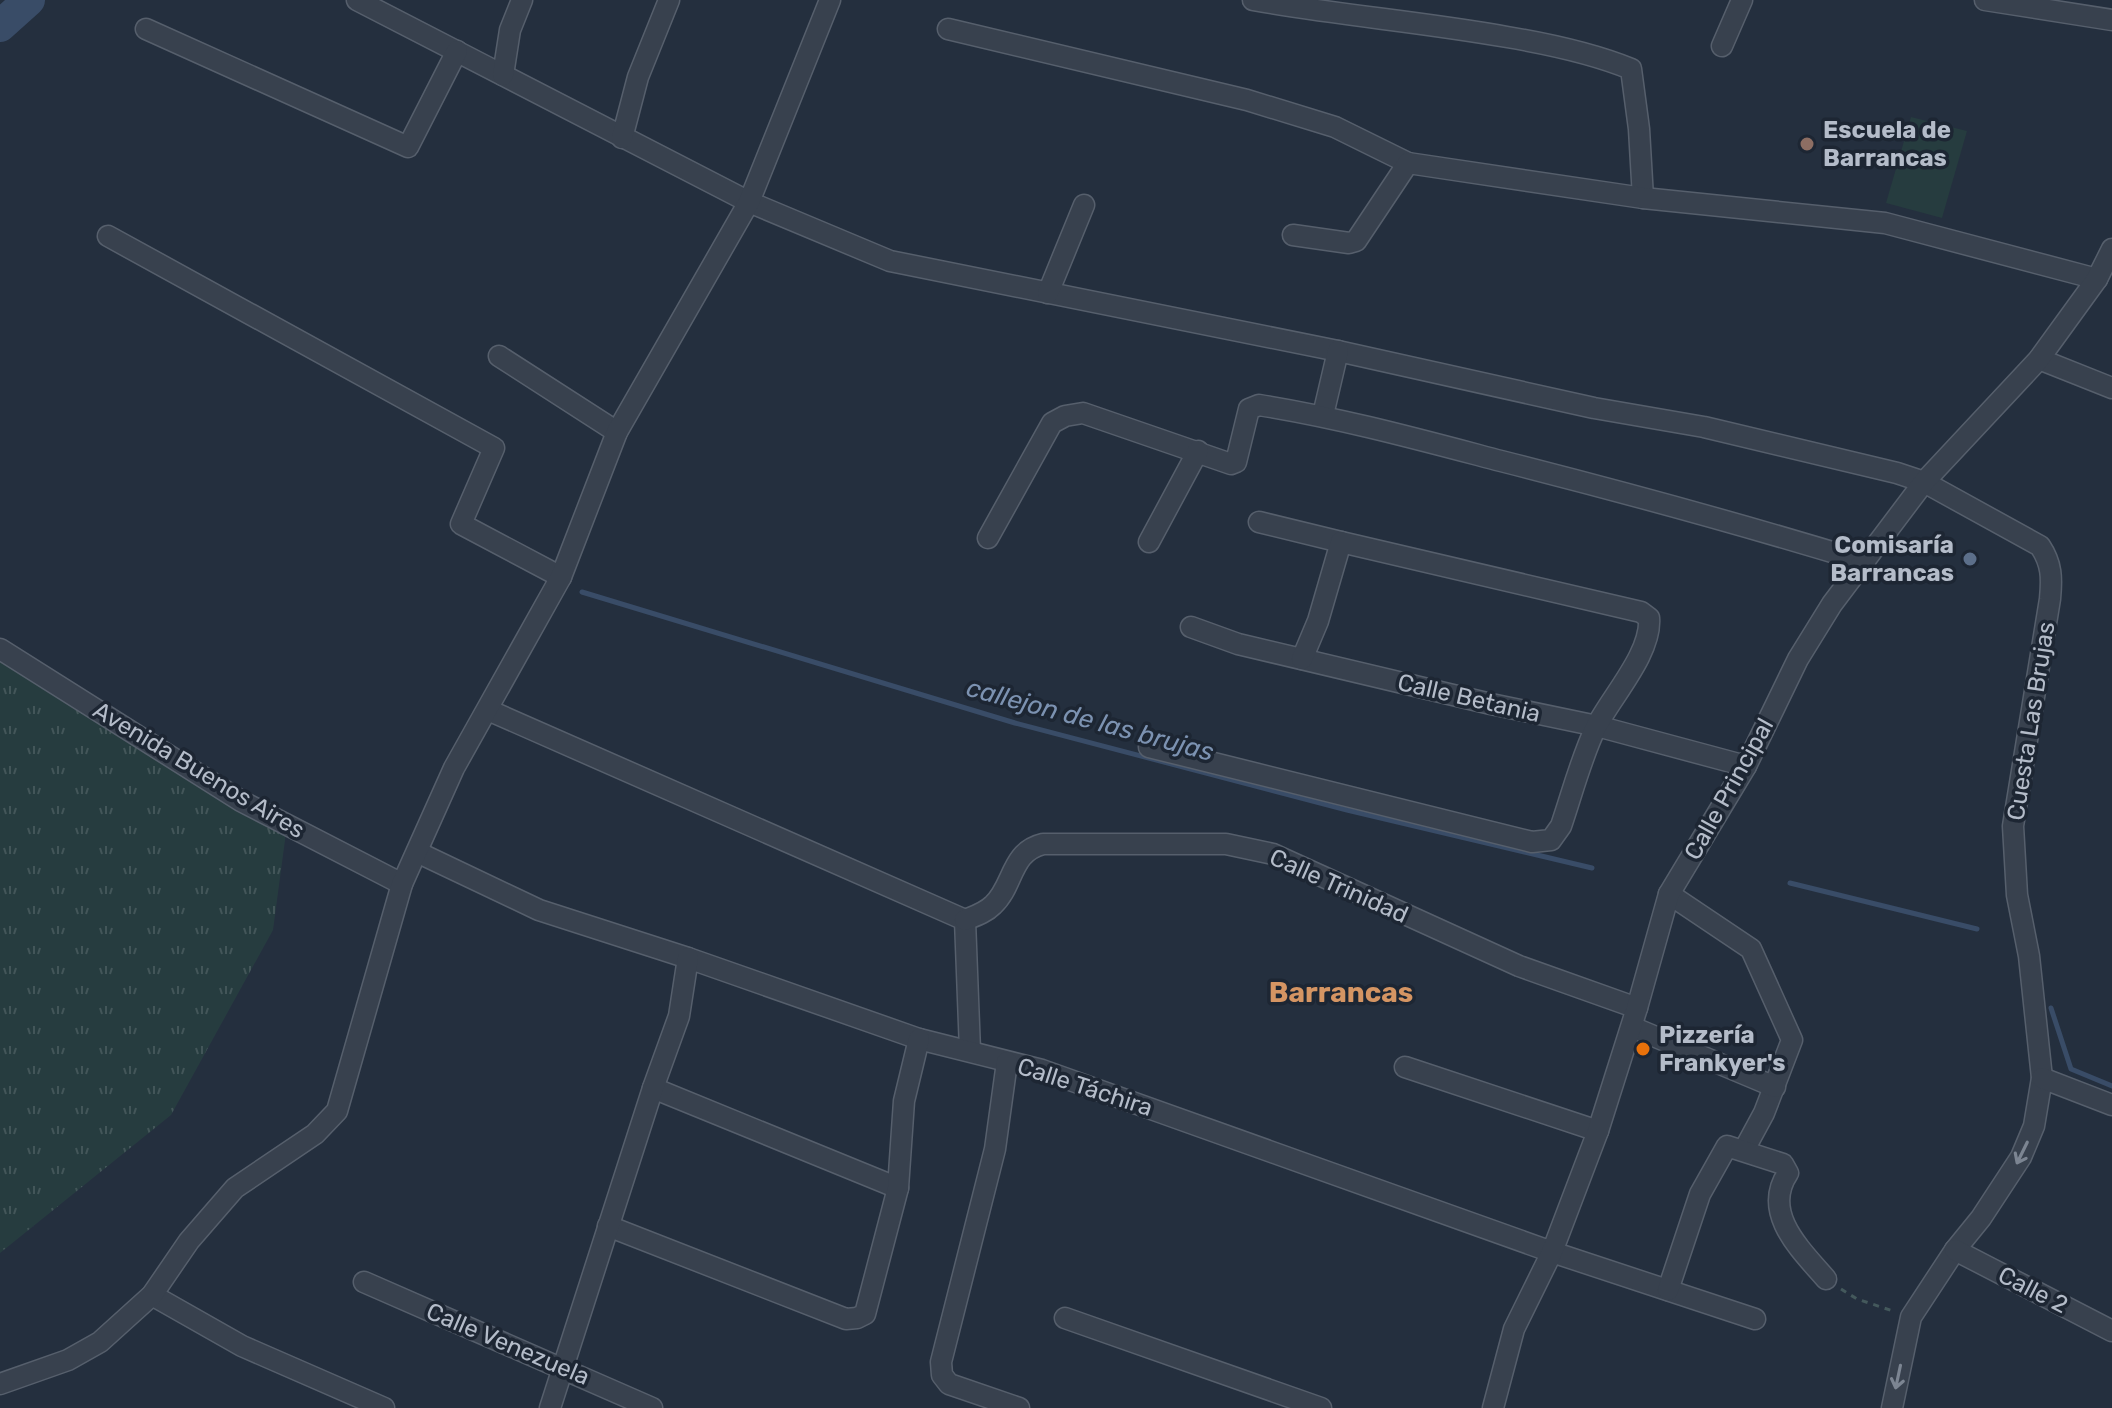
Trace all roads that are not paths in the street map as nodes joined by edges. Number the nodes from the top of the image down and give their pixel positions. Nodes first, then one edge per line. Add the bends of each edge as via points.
1 (357, 0) edge
2 (522, 0) edge
3 (669, 0) edge
4 (830, 0) edge
5 (1253, 0) edge
6 (1742, 0) edge
7 (1985, 0) edge
8 (2112, 20) edge
9 (146, 29) dead end
10 (948, 29) dead end
11 (1722, 46) dead end
12 (457, 51) junction
13 (503, 75) junction
14 (622, 138) junction
15 (1408, 163) junction
16 (1643, 198) junction
17 (749, 202) junction
18 (1084, 205) dead end
19 (1293, 235) dead end
20 (108, 236) dead end
21 (2112, 249) edge
22 (2097, 279) junction
23 (1048, 293) junction
24 (1338, 351) junction
25 (499, 356) dead end
26 (2039, 359) junction
27 (2112, 388) edge
28 (1323, 415) junction
29 (617, 432) junction
30 (1198, 451) junction
31 (1924, 482) junction
32 (1259, 522) dead end
33 (988, 538) dead end
34 (1149, 542) dead end
35 (1341, 542) junction
36 (1865, 562) junction
37 (561, 577) junction
38 (1191, 627) dead end
39 (0, 649) edge
40 (1302, 659) junction
41 (488, 710) junction
42 (1597, 726) junction
43 (1149, 747) dead end
44 (1746, 766) junction
45 (417, 852) junction
46 (402, 884) junction
47 (1669, 894) junction
48 (965, 920) junction
49 (688, 958) junction
50 (1634, 1018) junction
51 (919, 1039) junction
52 (970, 1051) junction
53 (1007, 1062) junction
54 (1405, 1067) dead end
55 (2042, 1078) junction
56 (1775, 1087) junction
57 (653, 1088) junction
58 (2112, 1105) edge
59 (1598, 1131) junction
60 (1744, 1150) junction
61 (898, 1188) junction
62 (608, 1226) junction
63 (1955, 1250) junction
64 (1552, 1252) junction
65 (1826, 1279) road end
66 (364, 1282) dead end
67 (1668, 1290) junction
68 (152, 1295) junction
69 (1065, 1318) dead end
70 (1755, 1319) dead end
71 (2112, 1331) edge
72 (565, 1368) junction
73 (0, 1384) edge
74 (338, 1399) edge
75 (1292, 1403) edge
76 (384, 1408) edge
77 (550, 1408) edge
78 (652, 1408) edge
79 (1019, 1408) edge
80 (1321, 1408) edge
81 (1493, 1408) edge
82 (1892, 1408) edge

1 - 12 street, Cuesta Las Brujas
2 - 13 street via 510,30
3 - 14 street via 638,77
4 - 17 street
5 - 16 street via 1459,28 1607,59 1631,69
6 - 11 street
7 - 8 street
9 - 12 street via 408,147
10 - 15 street via 1247,100 1335,127
12 - 13 street, Cuesta Las Brujas
13 - 14 street, Cuesta Las Brujas
14 - 17 street, Cuesta Las Brujas
15 - 16 street
15 - 19 street via 1356,241
16 - 22 street via 1885,223
17 - 23 street, Cuesta Las Brujas via 890,261
17 - 29 street
18 - 23 street
20 - 37 street via 494,448 461,524
21 - 22 street, Calle Principal
22 - 26 street, Calle Principal
23 - 24 street, Cuesta Las Brujas
24 - 28 street
24 - 31 street, Cuesta Las Brujas via 1704,427
25 - 29 street
26 - 27 street
26 - 31 street, Calle Principal
28 - 30 street via 1253,406 1234,464
28 - 36 street via 1696,511
29 - 37 street
30 - 33 street via 1083,413 1065,416 1052,423
30 - 34 street
31 - 36 street, Calle Principal
31 - 55 street, Cuesta Las Brujas via 2040,546 2052,575 2013,826
32 - 35 street
35 - 40 street
35 - 42 street via 1641,612 1649,618 1650,631
36 - 44 street, Calle Principal via 1798,659
37 - 41 street
38 - 40 street, Calle Betania
39 - 46 street, Avenida Buenos Aires via 241,801
40 - 42 street, Calle Betania
41 - 45 street via 454,768
41 - 48 street
42 - 43 street via 1561,826 1551,840 1532,842
42 - 44 street, Calle Betania
44 - 47 street, Calle Principal
45 - 46 street
45 - 49 street, Calle Táchira via 539,910
46 - 68 street via 337,1111 315,1134 235,1188
47 - 50 street, Calle Principal
47 - 56 street via 1751,949 1792,1040
48 - 50 street, Calle Trinidad via 996,903 1031,847 1226,844 1273,854
48 - 52 street
49 - 51 street, Calle Táchira
49 - 57 street via 679,1016
50 - 56 street
50 - 59 street, Calle Principal
51 - 52 street, Calle Táchira
51 - 61 street via 904,1101
52 - 53 street, Calle Táchira
53 - 64 street, Calle Táchira
53 - 79 street via 995,1149 941,1362 949,1384
54 - 59 street
55 - 58 street
55 -> 63 street, Cuesta Las Brujas via 2034,1126 2021,1157
56 - 60 street
57 - 61 street
57 - 62 street
59 - 64 street, Calle Principal
60 - 65 street via 1783,1164 1788,1173 1780,1185 1781,1221
60 - 67 street via 1727,1146 1700,1194
61 - 62 street via 865,1314 857,1318 846,1319
62 - 72 street
63 - 71 street, Calle 2
63 -> 82 street, Cuesta Las Brujas via 1911,1317
64 - 67 street, Calle Táchira
64 - 81 street, Calle Principal via 1514,1329
66 - 72 street, Calle Venezuela
67 - 70 street, Calle Táchira
68 - 73 street via 100,1342 68,1360
68 - 74 street
69 - 75 street
72 - 77 street
72 - 78 street, Calle Venezuela
74 - 76 street
75 - 80 street

